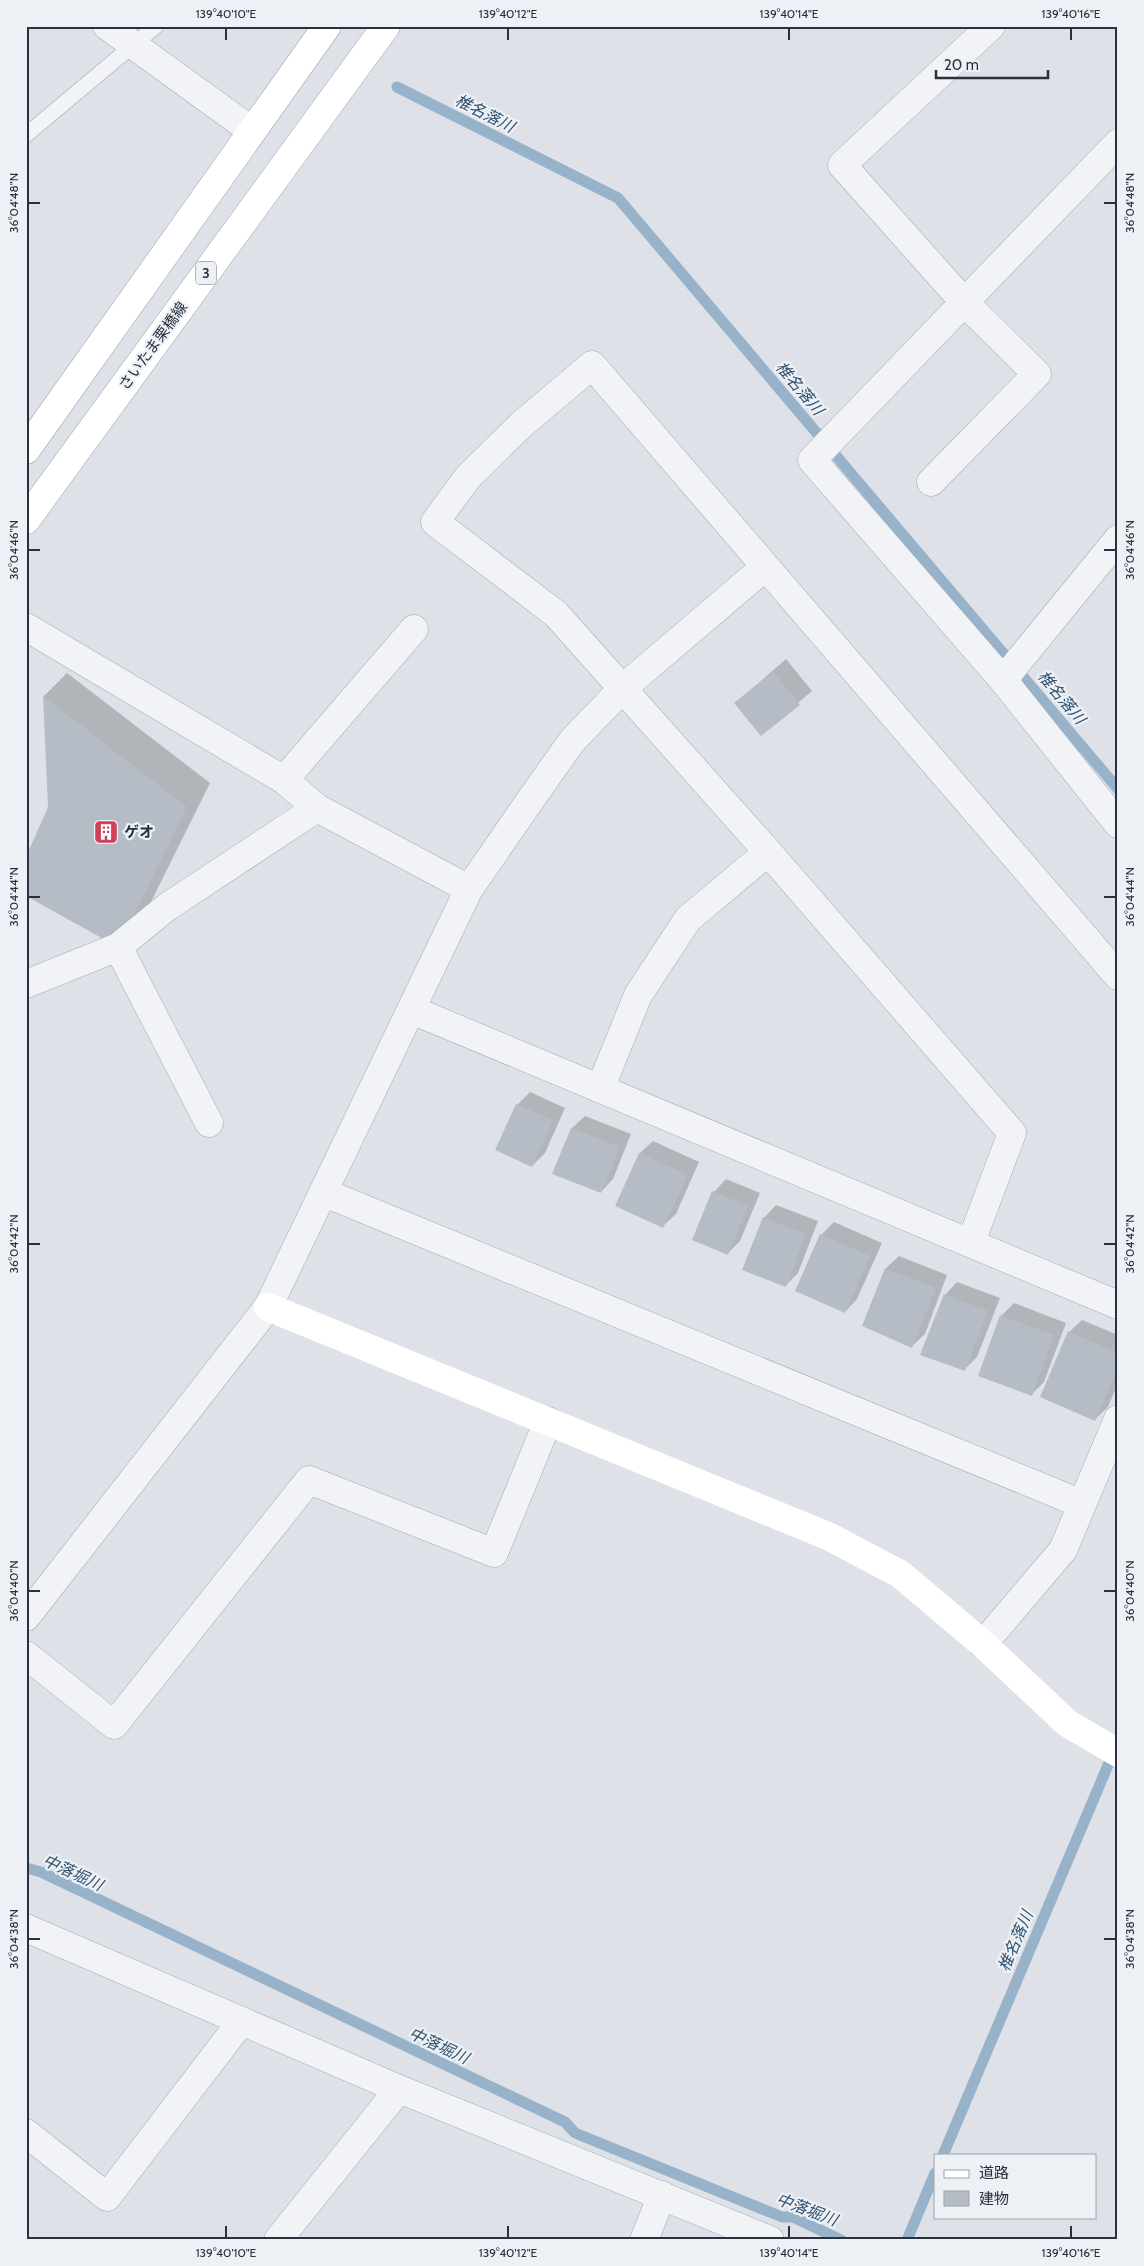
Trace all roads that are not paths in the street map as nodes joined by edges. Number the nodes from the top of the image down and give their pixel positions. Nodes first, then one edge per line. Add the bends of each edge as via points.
1 (107, 26) edge
2 (156, 26) edge
3 (327, 26) edge
4 (386, 26) edge
5 (991, 26) edge
6 (133, 46) junction
7 (252, 131) junction
8 (26, 135) edge
9 (1118, 143) edge
10 (964, 302) junction
11 (26, 450) edge
12 (931, 482) dead end
13 (26, 520) edge
14 (1118, 539) edge
15 (765, 567) junction
16 (26, 627) edge
17 (414, 629) dead end
18 (1003, 680) junction
19 (623, 688) junction
20 (284, 780) junction
21 (317, 808) junction
22 (1118, 824) edge
23 (768, 852) junction
24 (469, 889) junction
25 (118, 947) junction
26 (1118, 976) edge
27 (26, 984) edge
28 (412, 1010) junction
29 (600, 1089) junction
30 (209, 1123) dead end
31 (325, 1193) junction
32 (971, 1242) junction
33 (1118, 1305) edge
34 (268, 1307) junction
35 (1118, 1419) edge
36 (548, 1421) junction
37 (1082, 1504) junction
38 (26, 1617) edge
39 (983, 1644) junction
40 (26, 1655) edge
41 (1118, 1753) edge
42 (26, 1928) edge
43 (241, 2022) junction
44 (399, 2089) junction
45 (26, 2133) edge
46 (662, 2195) junction
47 (278, 2240) edge
48 (644, 2240) edge
49 (770, 2240) edge

1 - 6 street
2 - 6 lane
3 - 7 main road
4 - 13 main road, さいたま栗橋線 / 3
5 - 10 street via 842,165
6 - 7 street
6 - 8 lane
7 - 11 main road
9 - 10 street
10 - 12 street via 1037,374
10 - 18 street via 812,460
14 - 18 street
15 - 19 street
15 - 19 street via 592,366 521,425 468,477 435,522 556,614
15 - 26 street
16 - 20 street
17 - 20 street
18 - 22 street
19 - 23 street
19 - 24 street via 572,741
20 - 21 street
21 - 24 street
21 - 25 street via 167,907
23 - 29 street via 688,919 672,941 638,995
23 - 32 street via 1012,1133
24 - 28 street
25 - 27 street
25 - 30 street
28 - 29 street
28 - 31 street
29 - 32 street
31 - 34 street
31 - 37 street
32 - 33 street
34 - 36 main road
34 - 38 street
35 - 37 street
36 - 39 main road via 828,1536 900,1574
36 - 40 street via 494,1552 309,1480 114,1725
37 - 39 street via 1063,1550
39 - 41 main road via 1067,1723
42 - 43 street
43 - 44 street
43 - 45 street via 108,2197
44 - 46 street
44 - 47 street
46 - 48 street
46 - 49 street

